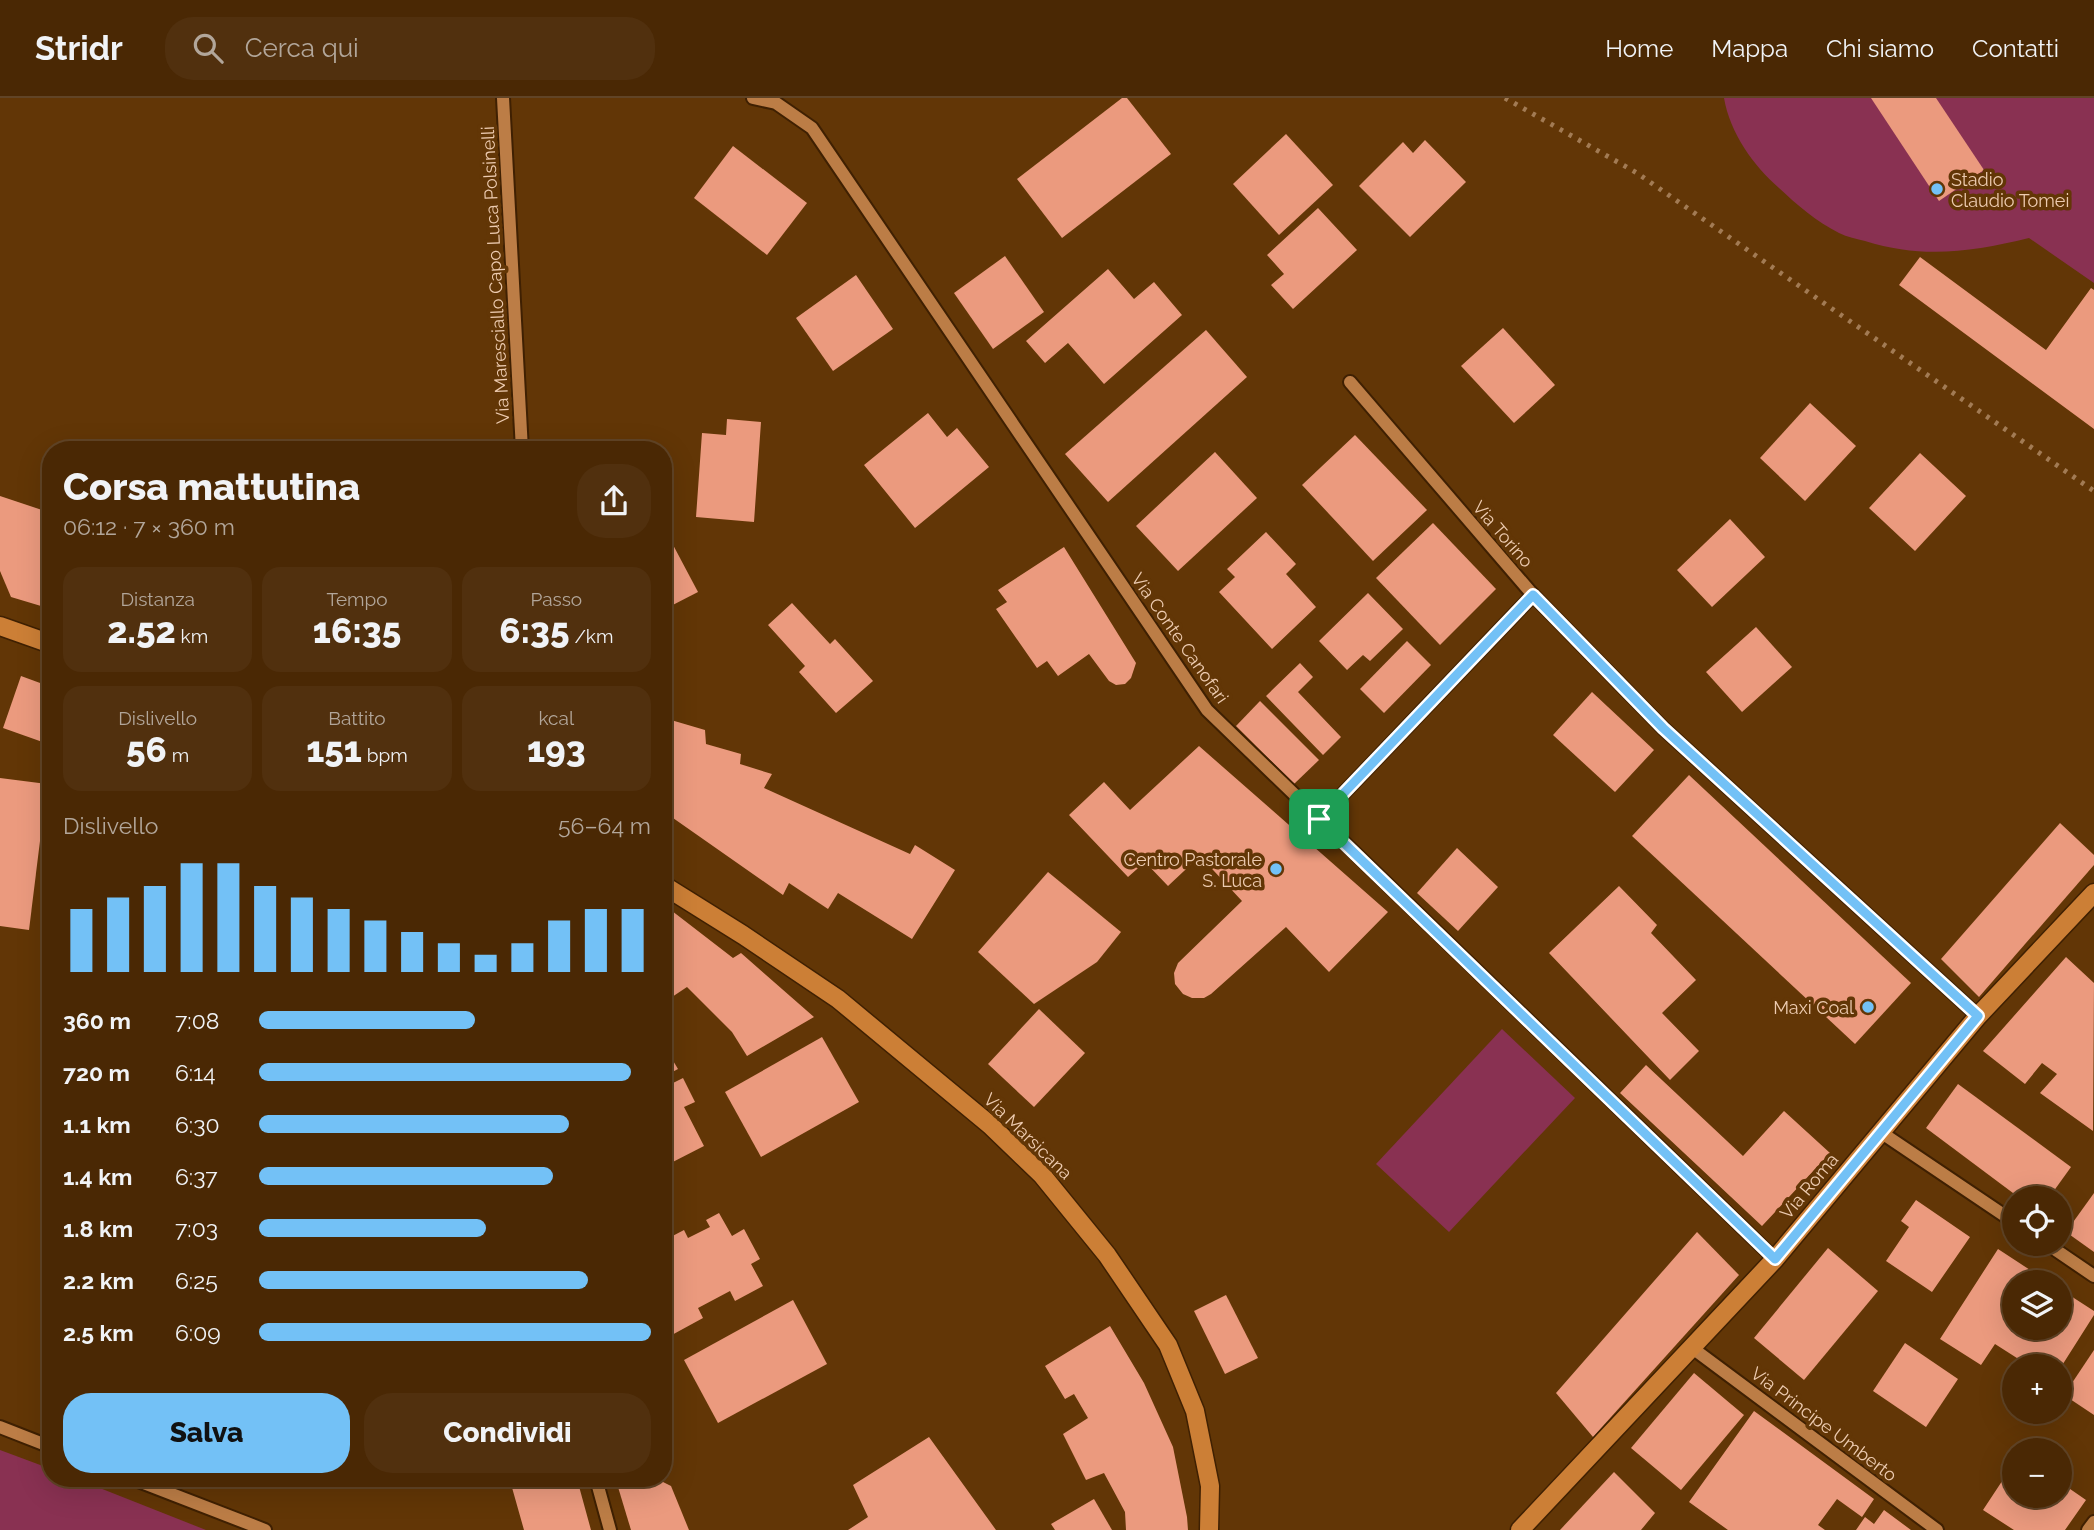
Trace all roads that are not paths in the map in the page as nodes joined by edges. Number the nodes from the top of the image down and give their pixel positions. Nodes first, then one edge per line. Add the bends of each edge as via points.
1 (503, 98) edge
2 (753, 98) edge
3 (1350, 382) dead end
4 (522, 441) edge
5 (1533, 595) junction
6 (0, 626) edge
7 (42, 641) edge
8 (1319, 819) junction
9 (672, 891) edge
10 (2094, 892) edge
11 (1978, 1016) junction
12 (1882, 1133) junction
13 (2002, 1215) edge
14 (2065, 1256) edge
15 (1775, 1259) junction
16 (2094, 1276) edge
17 (1691, 1347) junction
18 (0, 1427) edge
19 (42, 1443) edge
20 (154, 1487) edge
21 (598, 1487) edge
22 (2094, 1522) edge
23 (265, 1530) edge
24 (610, 1530) edge
25 (1209, 1530) edge
26 (1520, 1530) edge
27 (1937, 1530) edge
28 (2088, 1530) edge

1 - 4 street, Via Maresciallo Capo Luca Polsinelli
2 - 8 street, Via Conte Canofari via 776,103 812,128 1207,709
3 - 5 street, Via Torino
5 - 8 street
5 - 11 street, Via Torino via 1663,728
6 - 7 main road
8 - 15 street, Via Conte Canofari
9 - 25 main road, Via Marsicana via 838,999 990,1125 1042,1175 1107,1255 1168,1345 1195,1411 1210,1486
10 - 11 main road, Via Roma
11 - 12 main road, Via Roma
12 - 13 street
12 - 15 main road, Via Roma
14 - 16 street
15 - 17 main road, Via Roma
17 - 26 main road, Via Roma
17 - 27 street, Via Principe Umberto
18 - 19 street
20 - 23 street
21 - 24 street
22 - 28 street

